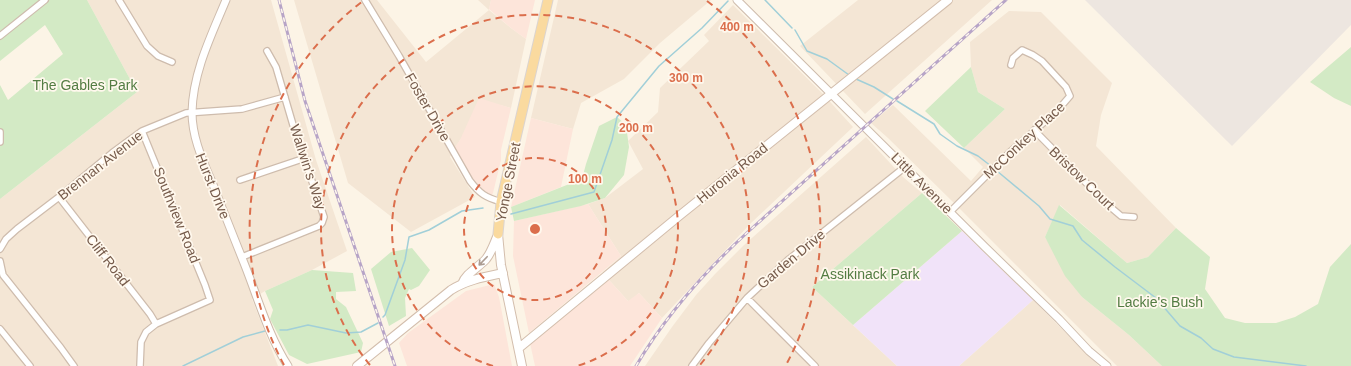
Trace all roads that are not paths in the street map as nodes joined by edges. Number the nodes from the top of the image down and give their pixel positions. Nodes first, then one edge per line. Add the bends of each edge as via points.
1 (45, 0) edge
2 (119, 0) edge
3 (226, 0) edge
4 (366, 0) edge
5 (548, 0) edge
6 (737, 0) edge
7 (948, 0) edge
8 (0, 36) edge
9 (267, 51) dead end
10 (172, 62) dead end
11 (1011, 65) dead end
12 (832, 94) junction
13 (285, 97) junction
14 (192, 112) junction
15 (1034, 130) junction
16 (142, 131) junction
17 (0, 132) edge
18 (0, 142) edge
19 (305, 158) junction
20 (905, 167) junction
21 (240, 180) dead end
22 (59, 197) junction
23 (501, 202) junction
24 (950, 212) junction
25 (1134, 217) dead end
26 (498, 234) junction
27 (0, 249) edge
28 (242, 257) junction
29 (0, 261) edge
30 (503, 273) junction
31 (1, 275) edge
32 (462, 284) junction
33 (747, 298) junction
34 (156, 324) junction
35 (0, 329) edge
36 (518, 348) junction
37 (30, 366) edge
38 (74, 366) edge
39 (140, 366) edge
40 (288, 366) edge
41 (357, 366) edge
42 (522, 366) edge
43 (692, 366) edge
44 (815, 366) edge
45 (1107, 366) edge

1 - 8 street
2 - 10 street via 147,46 158,56
3 - 14 street, Hurst Drive via 200,65
4 - 23 street, Foster Drive via 470,180 479,192
5 - 23 main road, Yonge Street
6 - 12 street, Little Avenue
7 - 12 main road, Huronia Road
9 - 13 street, Wallwin's Way via 276,67
11 - 15 street, McConkey Place via 1013,58 1022,50 1034,55 1066,87 1070,96
12 - 20 street, Little Avenue
12 - 36 main road, Huronia Road
13 - 14 street, Brennan Avenue via 242,109
13 - 19 street, Wallwin's Way
14 - 16 street, Brennan Avenue
14 - 28 street, Hurst Drive via 193,129 199,151
15 - 24 street, McConkey Place
15 - 25 street, Bristow Court via 1108,205 1121,216
16 - 22 street, Brennan Avenue
16 - 34 street, Southview Road via 210,300
17 - 18 street
19 - 21 street
19 - 28 street, Wallwin's Way via 324,214 322,223
20 - 24 street, Little Avenue
20 - 33 street, Garden Drive via 788,260
22 - 27 street, Brennan Avenue via 17,229
22 - 34 street, Cliff Road
23 - 26 main road, Yonge Street
24 - 45 street, Little Avenue
26 - 30 main road, Yonge Street
26 -> 32 main road via 489,255 464,278
28 - 40 street, Hurst Drive via 271,333
29 - 31 street
30 - 32 main road
30 - 36 main road, Yonge Street
31 - 38 street
32 - 41 main road via 439,299
33 - 43 street, Garden Drive via 708,343
33 - 44 street
34 - 39 street via 146,332 141,342
35 - 37 street
36 - 42 main road, Yonge Street

